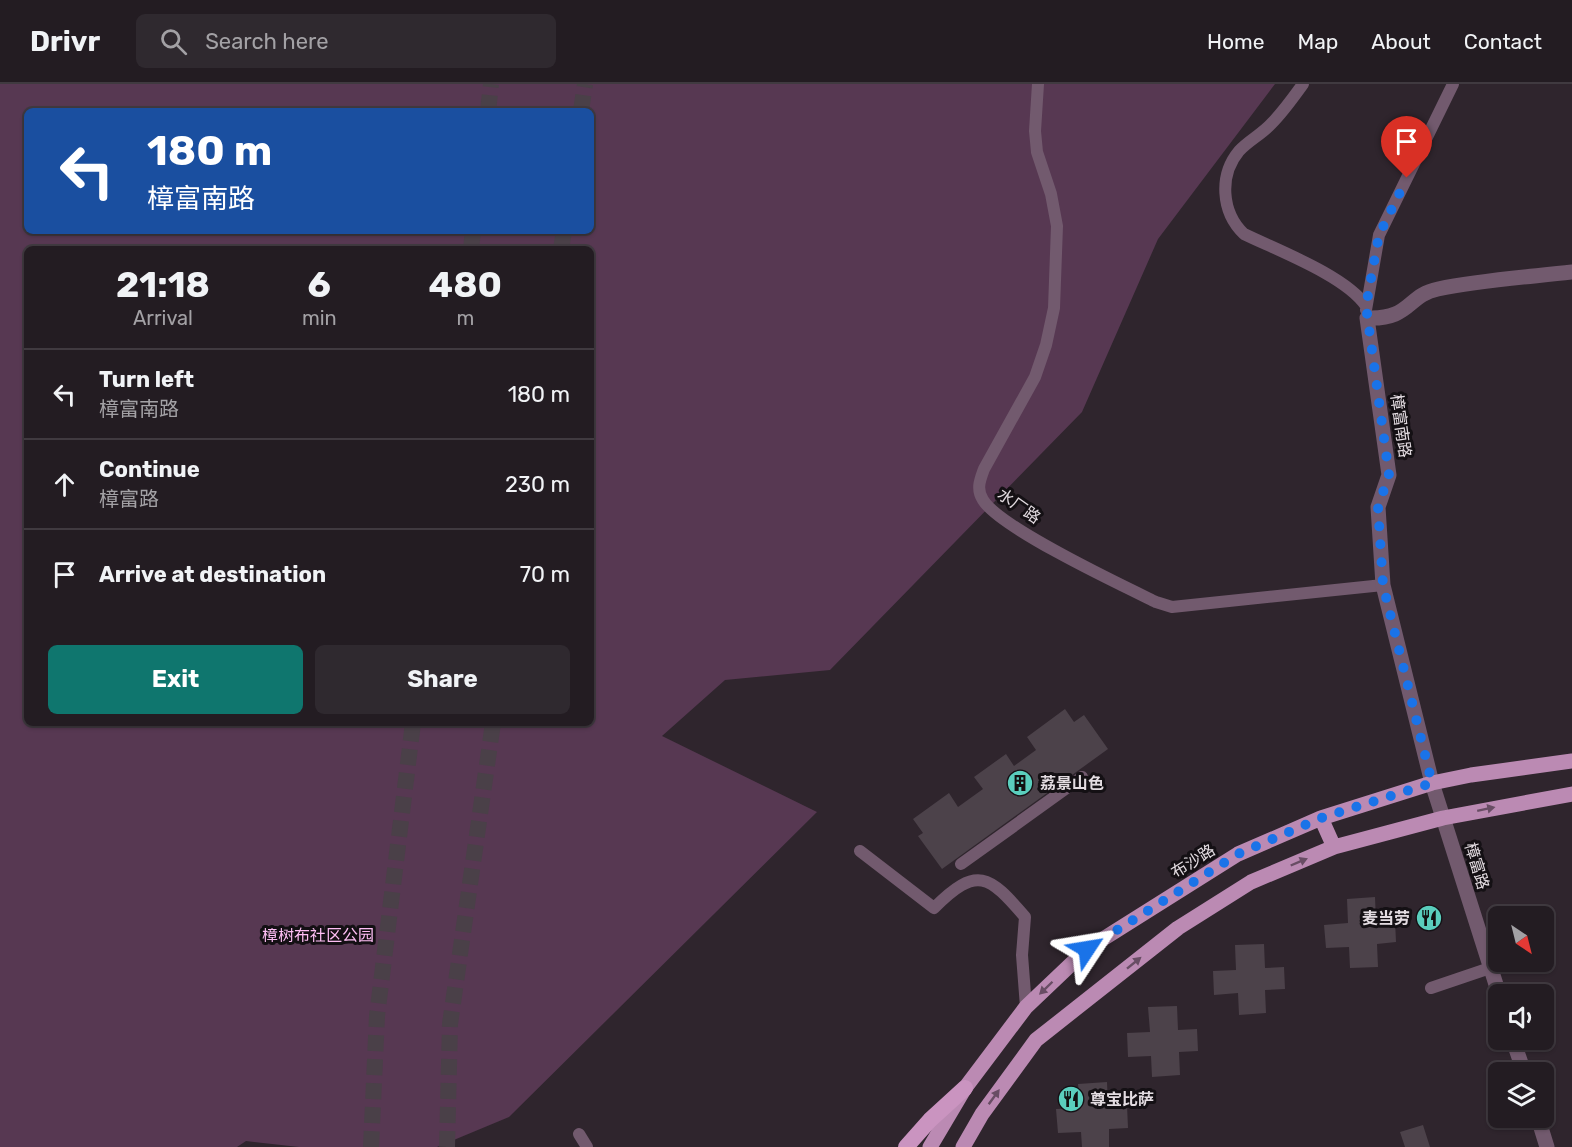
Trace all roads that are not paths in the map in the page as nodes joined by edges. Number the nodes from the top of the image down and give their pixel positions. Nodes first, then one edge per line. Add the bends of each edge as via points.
1 (1038, 84) edge
2 (1303, 84) edge
3 (1453, 84) edge
4 (1572, 272) edge
5 (1366, 312) junction
6 (1383, 585) junction
7 (1572, 761) edge
8 (1083, 777) dead end
9 (1432, 783) junction
10 (1572, 794) edge
11 (1321, 818) junction
12 (1443, 818) junction
13 (1334, 847) junction
14 (860, 851) dead end
15 (961, 864) dead end
16 (1488, 962) edge
17 (1488, 969) edge
18 (1431, 988) dead end
19 (1026, 1007) junction
20 (965, 1088) junction
21 (1541, 1128) edge
22 (579, 1134) dead end
23 (587, 1147) edge
24 (906, 1147) edge
25 (930, 1147) edge
26 (963, 1147) edge
27 (1547, 1147) edge

1 - 6 street, 水厂路 via 1036,141 1057,226 1054,308 1035,377 984,469 978,486 981,498 1004,519 1049,546 1172,607
2 - 5 street via 1280,116 1241,149 1227,168 1228,212 1244,234 1358,293
3 - 5 street via 1379,235
4 - 5 street via 1435,289 1400,314 1380,318
5 - 6 street, 樟富南路 via 1389,475 1378,507
6 - 9 street, 樟富南路
7 - 9 main road, 布沙路
8 - 15 street
9 - 11 main road, 布沙路
9 - 12 street, 樟富路
12 -> 10 main road
11 - 13 main road
11 -> 19 main road, 布沙路 via 1238,854 1158,903 1087,949
12 - 13 main road
12 - 16 street, 樟富路
26 -> 13 main road via 1036,1040 1178,928 1251,882
14 - 19 street via 934,908 967,881 989,882 1001,889 1025,916 1022,955
17 - 18 street
19 - 20 main road, 布沙路
20 - 24 highway
20 - 25 main road, 布沙路
21 - 27 street
22 - 23 street

